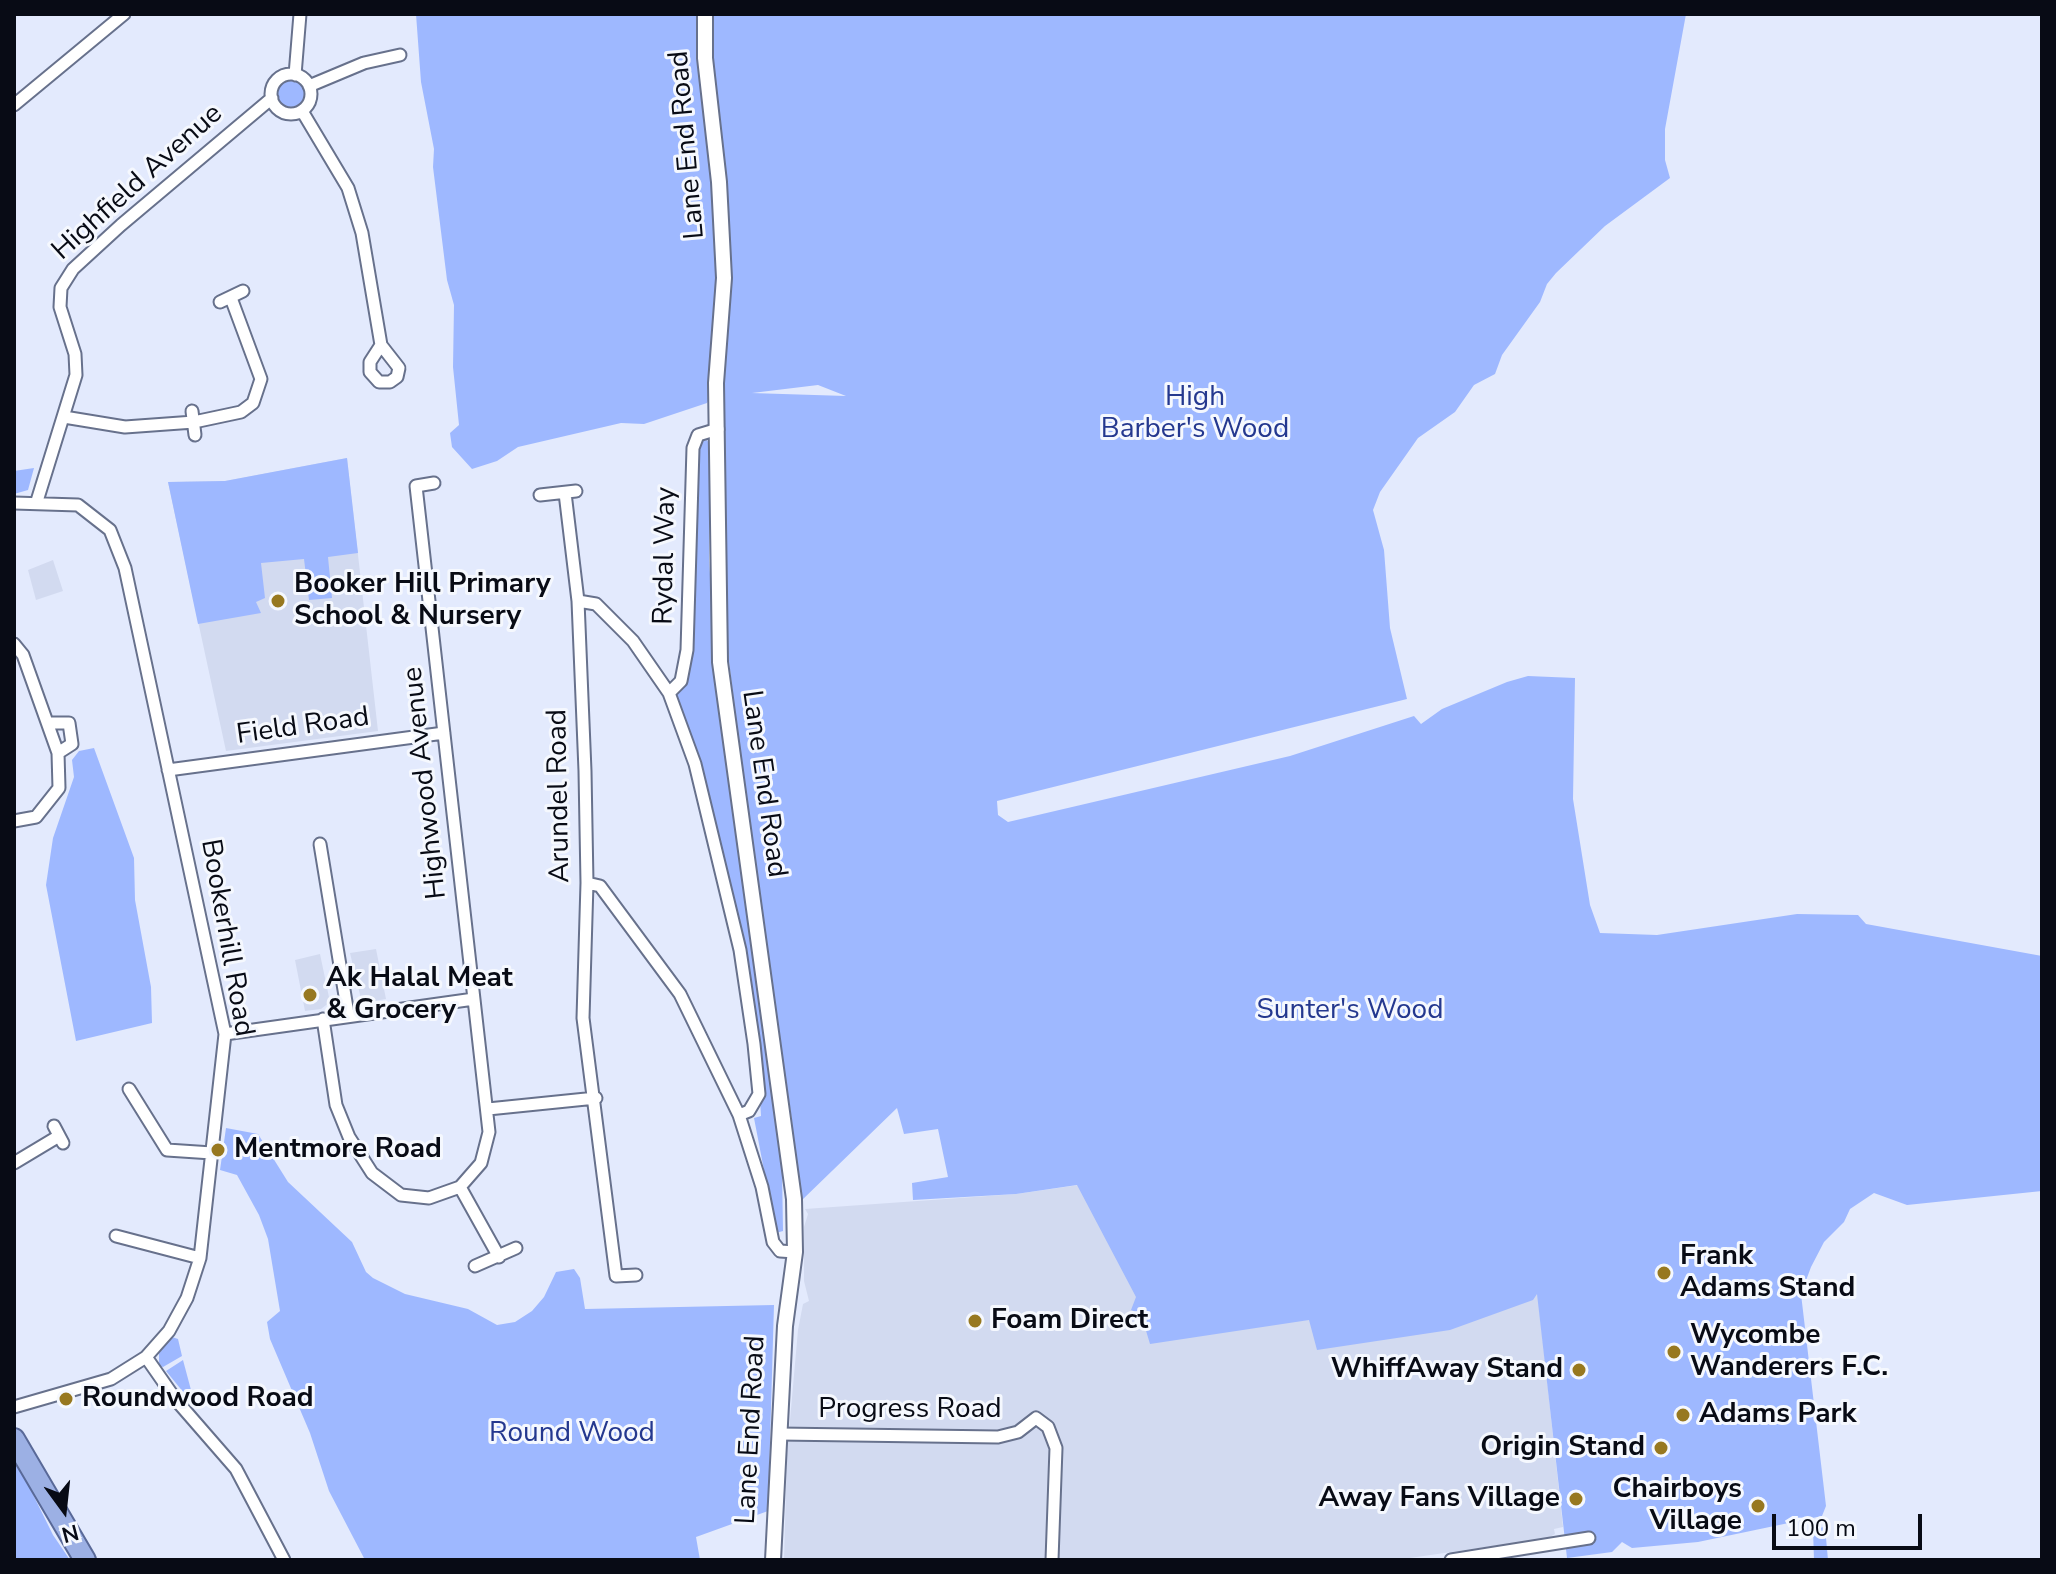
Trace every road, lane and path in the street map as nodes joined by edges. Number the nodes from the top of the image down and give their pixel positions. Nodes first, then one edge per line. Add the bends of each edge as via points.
1 (124, 14) edge
2 (300, 14) edge
3 (705, 14) edge
4 (400, 55) dead end
5 (295, 75) junction
6 (309, 86) junction
7 (272, 98) junction
8 (14, 105) edge
9 (302, 111) junction
10 (243, 291) dead end
11 (381, 345) dead end
12 (64, 417) junction
13 (718, 429) junction
14 (434, 483) dead end
15 (540, 495) dead end
16 (37, 501) junction
17 (14, 503) edge
18 (578, 601) junction
19 (14, 644) edge
20 (669, 693) junction
21 (49, 723) junction
22 (444, 733) junction
23 (58, 753) junction
24 (168, 770) junction
25 (14, 821) edge
26 (320, 844) dead end
27 (587, 883) junction
28 (474, 999) junction
29 (348, 1014) junction
30 (323, 1019) junction
31 (225, 1034) junction
32 (129, 1089) dead end
33 (596, 1098) junction
34 (488, 1109) junction
35 (739, 1115) junction
36 (59, 1135) dead end
37 (212, 1153) junction
38 (14, 1163) edge
39 (460, 1187) junction
40 (116, 1236) dead end
41 (516, 1248) dead end
42 (795, 1252) junction
43 (499, 1257) junction
44 (200, 1258) junction
45 (475, 1266) dead end
46 (636, 1275) dead end
47 (146, 1357) junction
48 (14, 1407) edge
49 (779, 1434) junction
50 (14, 1439) edge
51 (1589, 1538) dead end
52 (85, 1560) edge
53 (284, 1560) edge
54 (773, 1560) edge
55 (1052, 1560) edge
56 (1451, 1560) edge

1 - 8 street
2 - 5 street
3 - 13 street, Lane End Road via 724,278
4 - 6 street via 364,63
5 - 6 street
5 - 7 street via 277,80
6 - 9 street via 311,100
7 - 9 street via 280,111
7 - 12 street, Highfield Avenue via 73,269 60,297 76,375
9 - 11 street via 348,188 362,233
10 - 12 street via 225,300 259,365 259,393 241,412 194,423 125,427
12 - 16 street, Highfield Avenue
13 - 20 street, Rydal Way via 698,435 693,448 687,650 681,681
13 - 42 street, Lane End Road via 720,662 791,1169
14 - 22 street, Highwood Avenue via 416,486
15 - 18 street, Arundel Road via 570,492
16 - 17 street, Bookerhill Road
16 - 24 street, Bookerhill Road via 78,505 110,530 125,568
18 - 20 street via 596,604 633,641
18 - 27 street, Arundel Road
19 - 21 street
20 - 35 street via 695,764 740,950 759,1094 749,1111
21 - 23 street
21 - 23 street via 69,723 72,744
22 - 24 street, Field Road
22 - 28 street, Highwood Avenue
23 - 25 street via 59,788 36,817
24 - 31 street, Bookerhill Road
26 - 29 street
27 - 33 street, Arundel Road via 583,1018
27 - 35 street via 600,886 680,994
28 - 29 street
28 - 34 street, Highwood Avenue
29 - 30 street
30 - 31 street
30 - 39 street via 336,1105 372,1173 401,1195 429,1198
31 - 37 street, Bookerhill Road
32 - 37 street via 167,1150
33 - 34 street
33 - 46 street, Arundel Road via 616,1276
34 - 39 street, Highwood Avenue via 481,1163
35 - 42 street via 773,1242 780,1251
36 - 38 street
37 - 44 street, Bookerhill Road
39 - 43 street
40 - 44 street
41 - 43 street
42 - 49 street, Lane End Road via 785,1315
43 - 45 street
44 - 47 street, Bookerhill Road via 175,1320
47 - 48 street, Bookerhill Road via 111,1379
47 - 53 street via 236,1469
49 - 54 street, Lane End Road
49 - 55 street, Progress Road via 998,1437 1018,1432 1036,1418 1048,1427 1056,1448
50 - 52 highway
51 - 56 street

